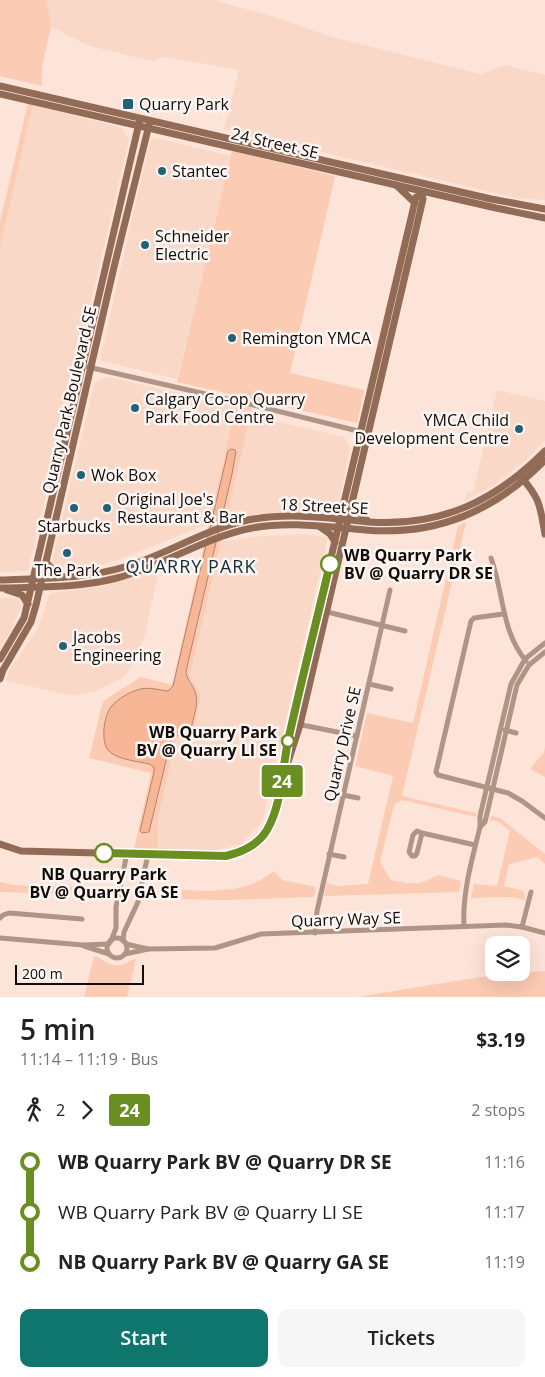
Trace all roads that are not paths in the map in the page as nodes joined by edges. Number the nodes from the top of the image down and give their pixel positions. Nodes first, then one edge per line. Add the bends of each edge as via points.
1 (0, 86) edge
2 (0, 94) edge
3 (140, 119) junction
4 (150, 121) junction
5 (122, 122) junction
6 (139, 126) junction
7 (148, 129) junction
8 (136, 142) junction
9 (395, 185) junction
10 (422, 193) junction
11 (415, 203) junction
12 (545, 209) edge
13 (545, 218) edge
14 (388, 335) junction
15 (83, 366) junction
16 (91, 368) junction
17 (365, 433) junction
18 (545, 451) edge
19 (545, 460) edge
20 (522, 477) junction
21 (352, 502) junction
22 (344, 519) junction
23 (368, 522) junction
24 (318, 526) junction
25 (342, 528) junction
26 (545, 534) edge
27 (335, 542) junction
28 (491, 558) dead end
29 (46, 562) junction
30 (34, 578) junction
31 (42, 578) junction
32 (66, 578) junction
33 (0, 580) edge
34 (32, 587) junction
35 (40, 587) junction
36 (0, 588) edge
37 (390, 590) dead end
38 (28, 604) junction
39 (322, 611) junction
40 (503, 614) junction
41 (383, 626) junction
42 (405, 631) dead end
43 (545, 643) edge
44 (545, 652) edge
45 (0, 659) edge
46 (524, 659) junction
47 (529, 665) junction
48 (0, 679) edge
49 (369, 684) junction
50 (391, 688) dead end
51 (296, 724) junction
52 (501, 729) junction
53 (508, 730) junction
54 (516, 733) dead end
55 (357, 736) junction
56 (487, 787) junction
57 (494, 788) junction
58 (343, 795) junction
59 (358, 798) dead end
60 (544, 817) edge
61 (480, 827) junction
62 (422, 833) dead end
63 (0, 844) edge
64 (475, 845) junction
65 (127, 853) junction
66 (148, 854) junction
67 (330, 854) junction
68 (344, 857) dead end
69 (531, 892) dead end
70 (0, 918) edge
71 (82, 919) dead end
72 (464, 926) junction
73 (522, 927) junction
74 (315, 933) junction
75 (545, 933) edge
76 (0, 938) edge
77 (110, 942) junction
78 (125, 942) junction
79 (83, 946) junction
80 (148, 949) junction
81 (109, 954) junction
82 (125, 954) junction

1 - 3 main road, 24 Street SE
2 - 5 main road, 24 Street SE
3 - 4 main road, 24 Street SE
3 - 6 main road, Quarry Park Boulevard SE
4 - 7 main road, Quarry Park Boulevard SE
4 - 12 main road, 24 Street SE
5 - 6 main road, 24 Street SE
5 - 8 main road
6 - 7 main road, 24 Street SE
6 - 8 main road, Quarry Park Boulevard SE
7 - 9 main road, 24 Street SE
7 - 16 main road, Quarry Park Boulevard SE
8 - 15 main road, Quarry Park Boulevard SE
9 - 10 main road, 24 Street SE
9 - 11 main road
10 - 11 main road via 416,197
10 - 13 main road, 24 Street SE
10 - 14 main road
11 - 14 main road
14 - 17 main road
15 - 16 street
15 - 30 main road, Quarry Park Boulevard SE
16 - 17 street
16 - 29 main road, Quarry Park Boulevard SE
17 - 21 main road
17 - 22 main road
18 - 20 main road, 18 Street SE
19 - 20 main road, 18 Street SE
20 - 23 main road, 18 Street SE via 451,513 415,521
20 - 25 main road, 18 Street SE via 485,507 438,525 397,532
20 - 26 main road via 538,500
21 - 22 main road
21 - 23 main road
22 - 23 main road, 18 Street SE
22 - 25 main road
22 - 32 main road, 18 Street SE via 280,516 247,520 130,565
24 - 25 main road, 18 Street SE
24 - 27 main road via 327,531
24 - 35 main road, 18 Street SE via 284,524 251,528 117,578
25 - 27 main road
25 - 39 main road
27 - 39 main road
28 - 40 street
29 - 31 main road, Quarry Park Boulevard SE
29 - 32 main road
30 - 31 main road, 18 Street SE
30 - 33 main road, 18 Street SE
30 - 34 main road, Quarry Park Boulevard SE
31 - 32 main road, 18 Street SE
31 - 35 main road, Quarry Park Boulevard SE
34 - 35 main road, 18 Street SE
34 - 36 main road, 18 Street SE
34 - 38 main road, Quarry Park Boulevard SE
35 - 48 main road, Quarry Park Boulevard SE via 31,622 2,670
36 - 38 main road via 22,595
37 - 41 street, Quarry Drive SE
38 - 45 main road, Quarry Park Boulevard SE via 24,618
39 - 41 street
39 - 51 main road
40 - 46 street
40 - 56 street via 474,618 471,622 436,772
41 - 42 street
41 - 49 street, Quarry Drive SE
43 - 46 street
44 - 47 street
46 - 47 street
46 - 52 street via 511,684
47 - 53 street via 517,685
49 - 50 street
49 - 55 street, Quarry Drive SE
51 - 55 street
51 - 66 main road via 274,814 266,831 254,844 226,856
52 - 53 street
52 - 56 street
53 - 54 street
53 - 57 street
55 - 58 street, Quarry Drive SE
56 - 57 street
56 - 61 street via 478,822
57 - 60 street via 522,801
57 - 61 street via 485,822
58 - 59 street
58 - 67 street, Quarry Drive SE
61 - 64 street
62 - 64 street
63 - 65 main road via 21,851
64 - 72 street via 465,888
65 - 66 main road
65 - 77 street via 116,907 116,928
66 - 78 street via 138,902 124,932
67 - 68 street
67 - 74 street, Quarry Drive SE via 316,911
69 - 73 street
70 - 71 street via 8,913
72 - 73 street, Quarry Way SE via 506,924
72 - 74 street, Quarry Way SE
73 - 75 street, Quarry Way SE
74 - 80 street, Quarry Way SE via 261,934 215,948
76 - 79 street
77 - 78 street via 117,939
77 - 79 street
77 - 81 street
78 - 80 street, Quarry Way SE
78 - 82 street
79 - 81 street
80 - 82 street, Quarry Way SE
81 - 82 street via 117,958

